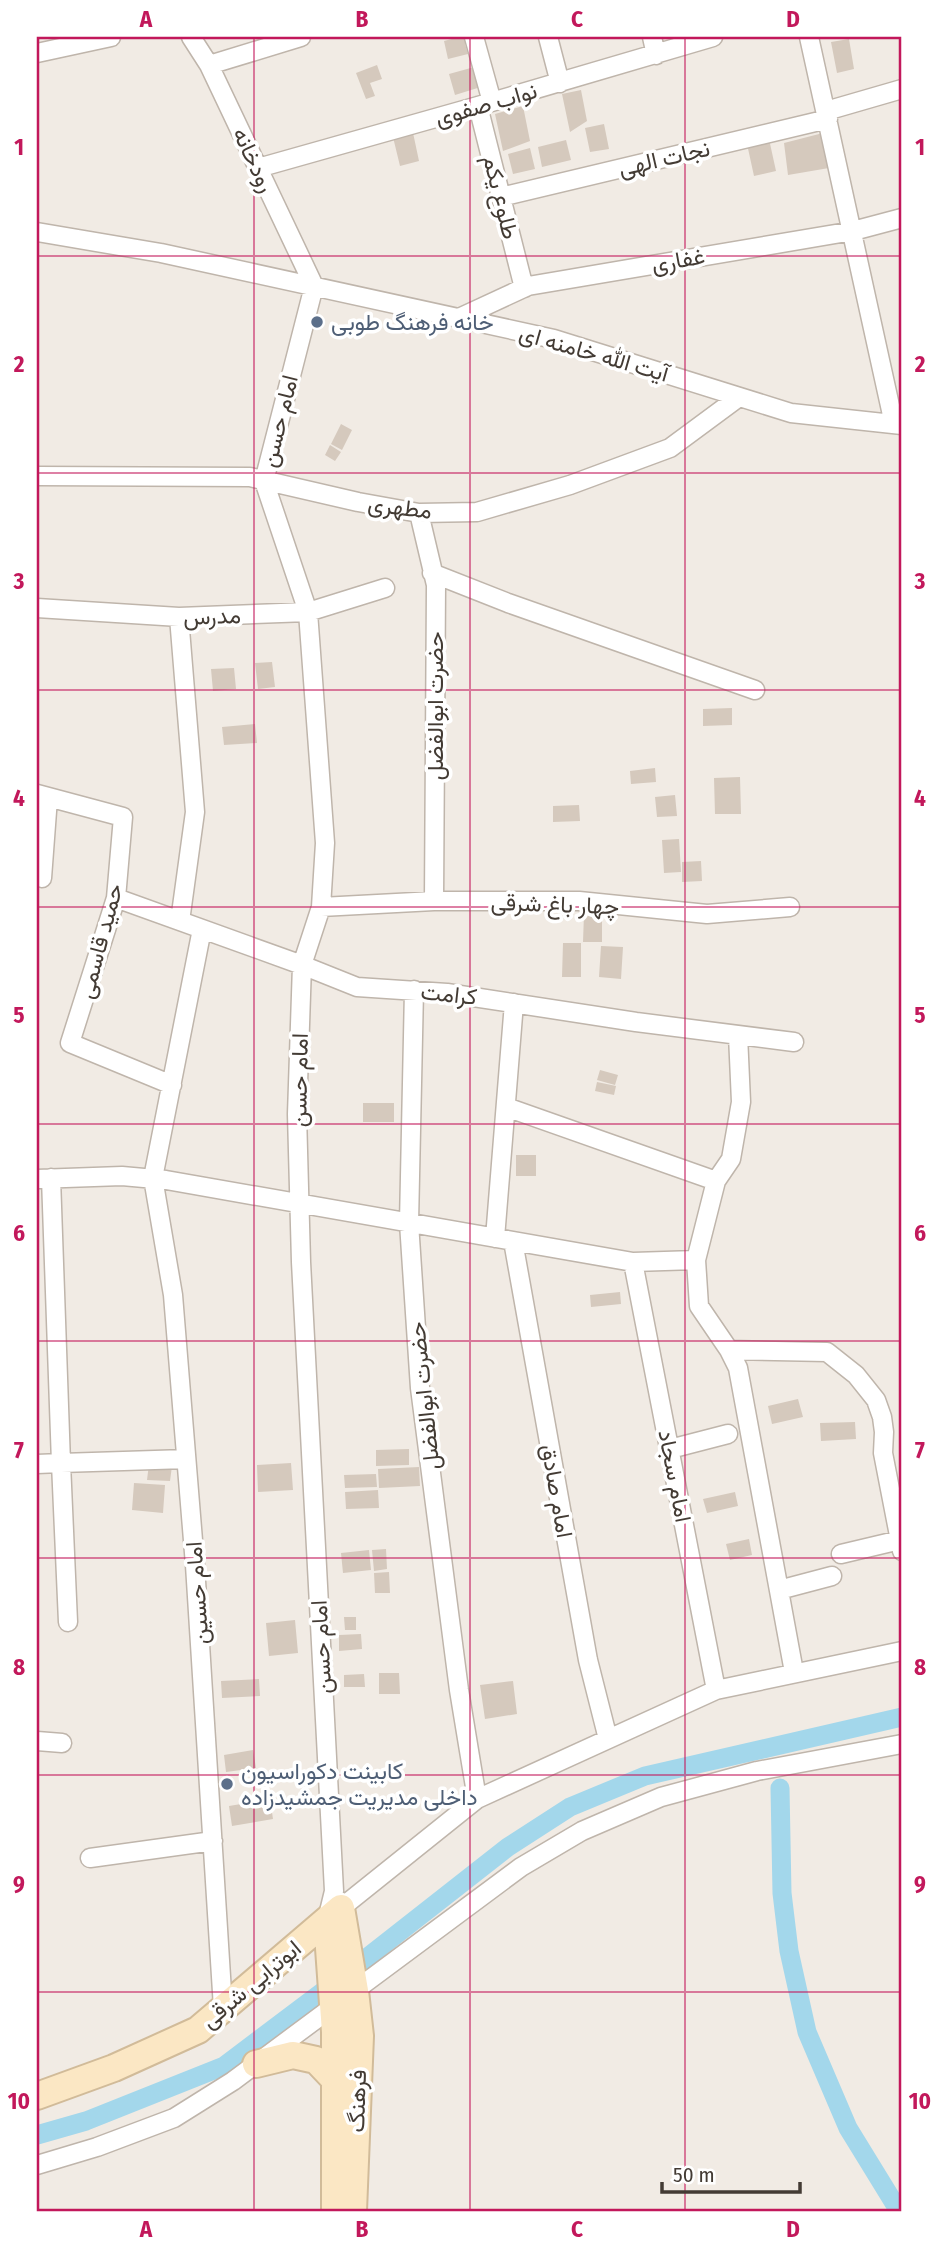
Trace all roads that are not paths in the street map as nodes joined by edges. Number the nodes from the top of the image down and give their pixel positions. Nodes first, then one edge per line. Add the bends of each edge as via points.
1 (111, 37) edge
2 (191, 37) edge
3 (301, 37) edge
4 (474, 37) edge
5 (548, 37) edge
6 (652, 37) edge
7 (713, 37) edge
8 (809, 37) edge
9 (37, 53) edge
10 (656, 55) junction
11 (209, 65) junction
12 (560, 83) junction
13 (902, 89) edge
14 (485, 104) junction
15 (827, 115) junction
16 (258, 168) junction
17 (501, 197) junction
18 (902, 218) edge
19 (853, 230) junction
20 (37, 232) edge
21 (314, 286) junction
22 (524, 288) junction
23 (459, 318) junction
24 (739, 397) junction
25 (898, 425) edge
26 (37, 476) edge
27 (264, 481) junction
28 (419, 513) junction
29 (432, 573) junction
30 (384, 588) dead end
31 (37, 608) edge
32 (308, 612) junction
33 (178, 617) junction
34 (755, 690) dead end
35 (43, 796) edge
36 (42, 878) dead end
37 (116, 898) junction
38 (434, 901) junction
39 (321, 907) junction
40 (790, 907) dead end
41 (180, 921) junction
42 (202, 929) junction
43 (302, 965) junction
44 (414, 990) junction
45 (514, 1003) junction
46 (738, 1035) junction
47 (794, 1042) dead end
48 (172, 1085) junction
49 (506, 1107) junction
50 (153, 1178) junction
51 (44, 1179) edge
52 (716, 1181) junction
53 (299, 1204) junction
54 (409, 1223) junction
55 (504, 1240) junction
56 (696, 1260) junction
57 (633, 1262) junction
58 (729, 1350) junction
59 (728, 1434) dead end
60 (670, 1449) junction
61 (187, 1459) junction
62 (61, 1463) junction
63 (37, 1464) edge
64 (901, 1545) edge
65 (841, 1554) dead end
66 (832, 1576) dead end
67 (779, 1590) junction
68 (68, 1622) dead end
69 (902, 1651) edge
70 (794, 1672) junction
71 (716, 1690) junction
72 (608, 1739) junction
73 (37, 1741) edge
74 (62, 1743) dead end
75 (902, 1744) edge
76 (477, 1799) junction
77 (213, 1841) junction
78 (90, 1858) dead end
79 (335, 1917) junction
80 (343, 1992) junction
81 (223, 2008) junction
82 (256, 2064) junction
83 (335, 2080) junction
84 (37, 2096) edge
85 (37, 2165) edge
86 (335, 2211) edge
87 (353, 2211) edge

1 - 9 street
2 - 11 street, رودخانه
3 - 11 street
4 - 14 street, طلوع یکم
5 - 12 street
6 - 10 street
7 - 10 street, نواب صفوی
8 - 15 street
10 - 12 street, نواب صفوی
11 - 16 street, رودخانه
12 - 14 street, نواب صفوی
13 - 15 street, نجات الهی
14 - 16 street, نواب صفوی
14 - 17 street, طلوع یکم
15 - 17 street, نجات الهی
15 - 19 street
16 - 21 street, رودخانه
17 - 22 street, طلوع یکم
18 - 19 street, غفاری
19 - 22 street, غفاری
19 - 25 street
20 - 21 street, آیت الله خامنه ای
21 - 23 street, آیت الله خامنه ای
21 - 27 street, امام حسن
22 - 23 street, غفاری
23 - 24 street, آیت الله خامنه ای via 554,339
24 - 25 street, آیت الله خامنه ای via 791,413
24 - 28 street, مطهری via 670,449 477,512
26 - 27 street, مطهری via 250,477
27 - 28 street, مطهری
27 - 32 street, امام حسن
28 - 29 street, حضرت ابوالفضل
29 - 34 street
29 - 38 street, حضرت ابوالفضل via 436,584
30 - 32 street, مدرس
31 - 33 street, مدرس
32 - 33 street, مدرس
32 - 39 street, امام حسن via 325,843
33 - 41 street via 195,812
35 - 36 street
35 - 37 street, حمید قاسمی via 123,817
37 - 41 street, کرامت
37 - 48 street, حمید قاسمی via 71,1043
38 - 39 street, چهار باغ شرقی
38 - 40 street, چهار باغ شرقی via 579,901 707,914
39 - 43 street, امام حسن
41 - 42 street, کرامت
42 - 43 street, کرامت
42 - 48 street
43 - 44 street, کرامت via 358,987
43 - 53 street, امام حسن
44 - 45 street, کرامت
44 - 54 street, حضرت ابوالفضل
45 - 46 street, کرامت
45 - 49 street, امام صادق
46 - 47 street, کرامت
46 - 52 street via 741,1102 732,1159
48 - 50 street
49 - 52 street
49 - 55 street, امام صادق
50 - 51 street
50 - 53 street
50 - 61 street, امام حسین via 173,1295
51 - 62 street
52 - 56 street
53 - 54 street
53 - 79 street, امام حسن
54 - 55 street
54 - 76 street, حضرت ابوالفضل via 420,1388
55 - 57 street
55 - 72 street, امام صادق
56 - 57 street
56 - 58 street via 699,1306
57 - 60 street, امام سجاد
58 - 64 street via 827,1352 856,1375 876,1400 882,1418 883,1453
58 - 67 street via 738,1368
59 - 60 street
60 - 71 street, امام سجاد
61 - 62 street
61 - 77 street, امام حسین
62 - 63 street
62 - 68 street
64 - 65 street
66 - 67 street
67 - 70 street
69 - 70 street
70 - 71 street
71 - 72 street
72 - 76 street
73 - 74 street
75 - 80 street via 757,1771 661,1797 582,1831 521,1867
76 - 79 street
77 - 78 street
77 - 81 street, امام حسین
79 - 80 street
79 - 81 street, ابوترابی شرقی
80 - 82 street
80 - 83 street, فرهنگ
80 - 87 street, فرهنگ via 360,2036
81 - 84 street, ابوترابی شرقی via 198,2029 114,2068
82 - 83 street via 293,2055 316,2060
82 - 85 street via 174,2118
83 - 86 street, فرهنگ

